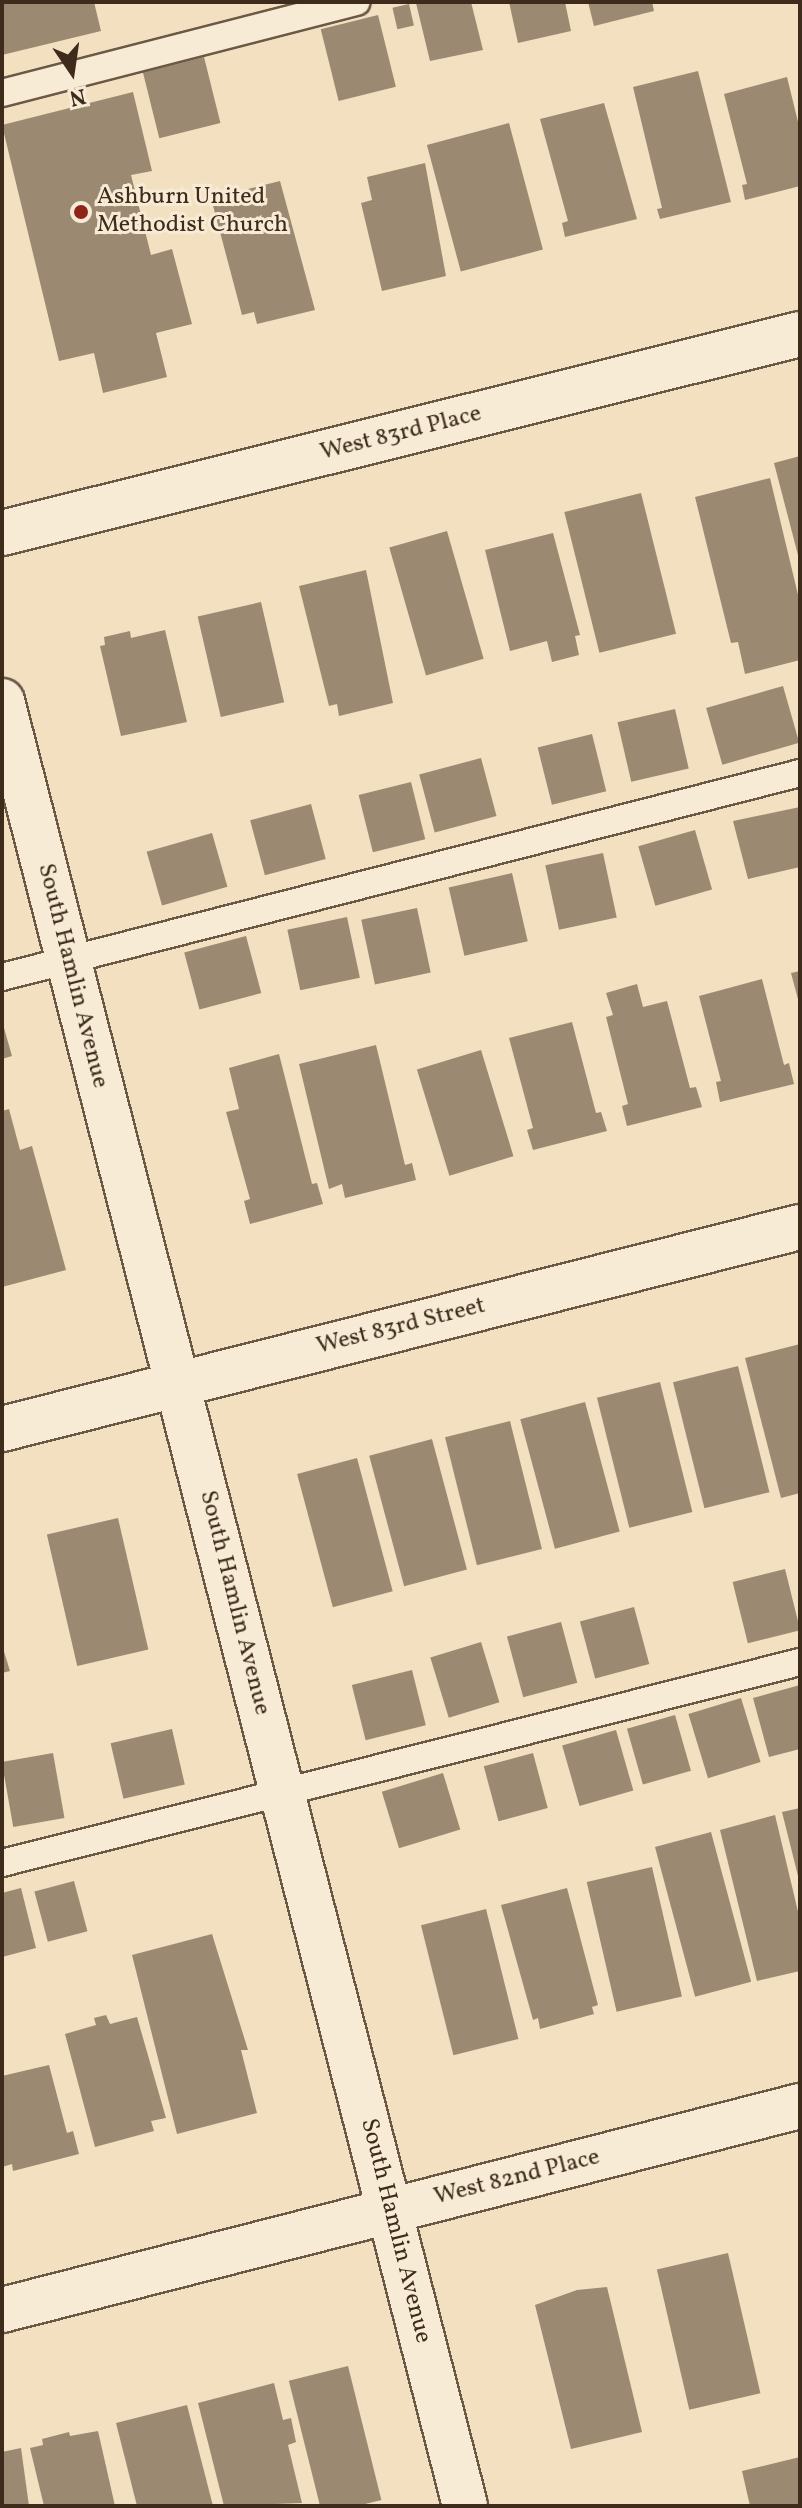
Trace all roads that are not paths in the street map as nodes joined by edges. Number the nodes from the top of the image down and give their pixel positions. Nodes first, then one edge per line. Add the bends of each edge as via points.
1 (356, 2) edge
2 (2, 93) edge
3 (800, 334) edge
4 (2, 533) edge
5 (2, 701) edge
6 (800, 773) edge
7 (68, 960) junction
8 (2, 977) edge
9 (800, 1227) edge
10 (177, 1384) junction
11 (2, 1429) edge
12 (800, 1662) edge
13 (282, 1793) junction
14 (2, 1863) edge
15 (800, 2106) edge
16 (389, 2210) junction
17 (2, 2310) edge
18 (465, 2506) edge

1 - 2 lane
3 - 4 street, West 83rd Place
5 - 7 street, South Hamlin Avenue
6 - 7 lane
7 - 8 lane
7 - 10 street, South Hamlin Avenue
9 - 10 street, West 83rd Street
10 - 11 street, West 83rd Street
10 - 13 street, South Hamlin Avenue
12 - 13 lane
13 - 14 lane
13 - 16 street, South Hamlin Avenue
15 - 16 street, West 82nd Place
16 - 17 street, West 82nd Place
16 - 18 street, South Hamlin Avenue

